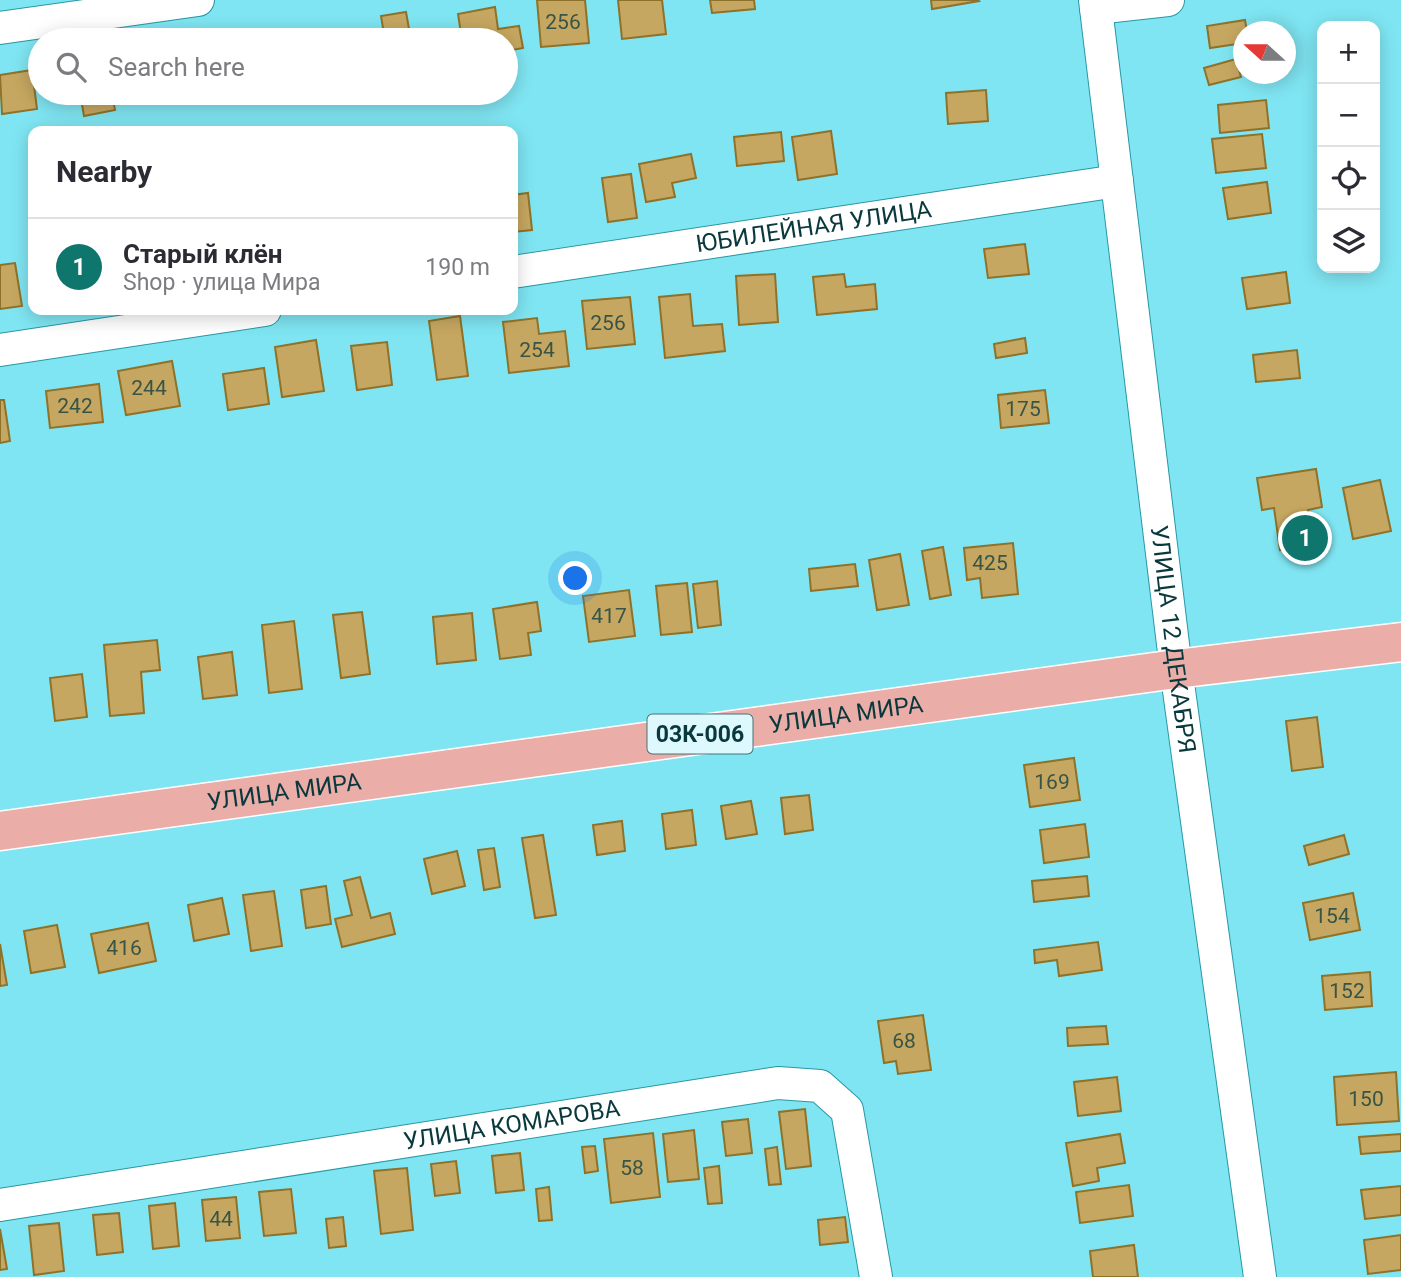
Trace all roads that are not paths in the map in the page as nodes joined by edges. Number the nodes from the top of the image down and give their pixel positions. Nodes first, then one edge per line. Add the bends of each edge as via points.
1 (198, 0) edge
2 (1168, 0) edge
3 (1095, 4) edge
4 (0, 29) edge
5 (1117, 181) junction
6 (518, 271) edge
7 (232, 315) edge
8 (0, 350) edge
9 (1401, 642) edge
10 (1176, 669) junction
11 (0, 831) edge
12 (0, 1205) edge
13 (876, 1277) edge
14 (1260, 1277) edge

1 - 4 street
2 - 3 street
3 - 5 street, УЛИЦА 12 ДЕКАБРЯ
5 - 6 street, ЮБИЛЕЙНАЯ УЛИЦА
5 - 10 street, УЛИЦА 12 ДЕКАБРЯ
7 - 8 street
9 - 10 main road, УЛИЦА МИРА / 03К-006
10 - 11 main road, УЛИЦА МИРА / 03К-006
10 - 14 street, УЛИЦА 12 ДЕКАБРЯ
12 - 13 street, УЛИЦА КОМАРОВА via 778,1083 820,1086 847,1110

